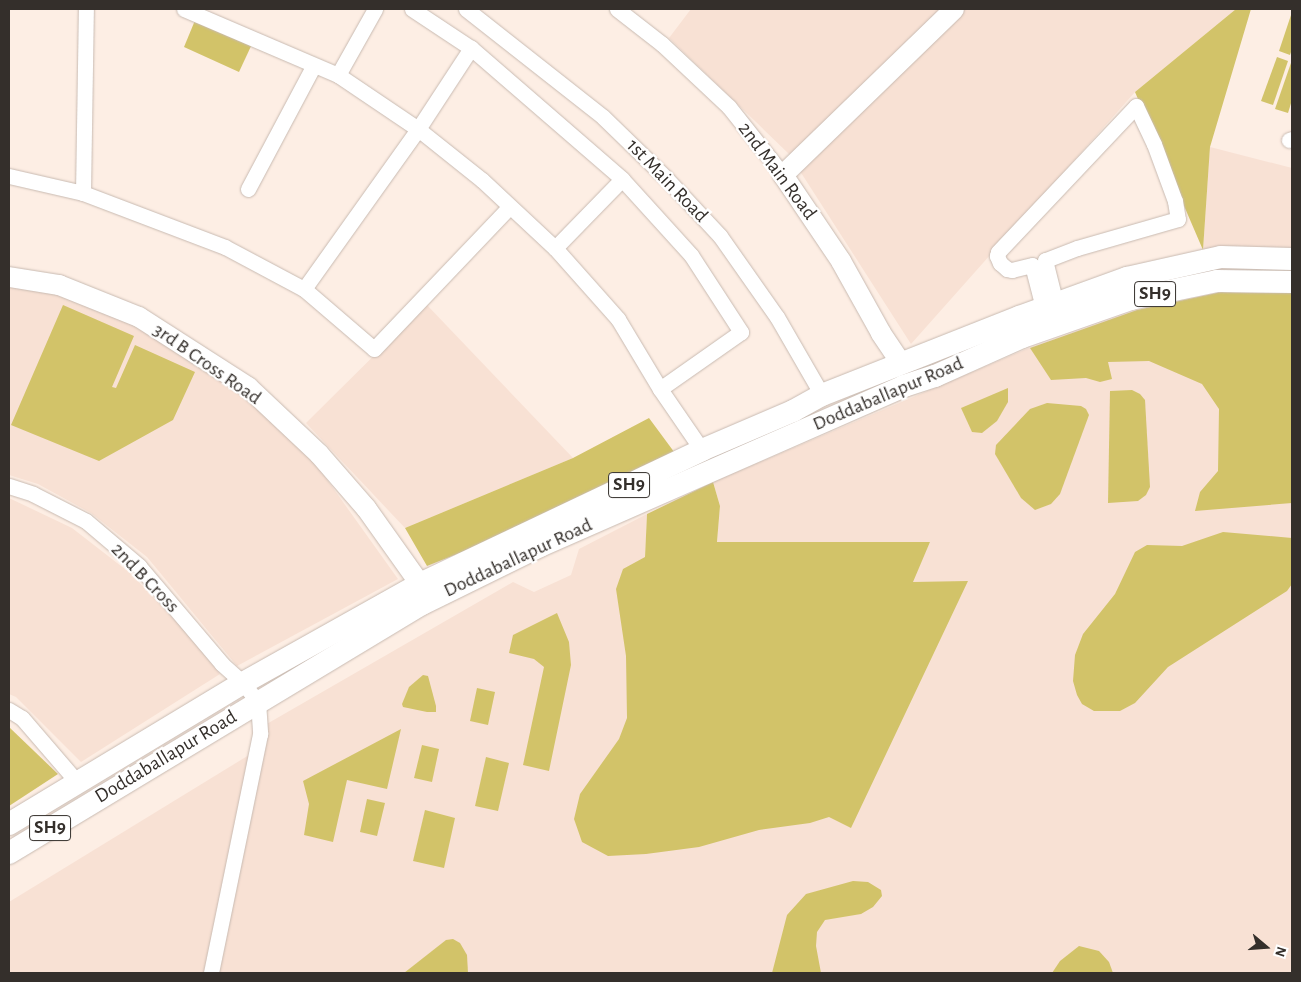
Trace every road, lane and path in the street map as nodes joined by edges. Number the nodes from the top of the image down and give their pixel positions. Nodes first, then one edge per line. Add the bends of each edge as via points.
1 (86, 9) edge
2 (184, 9) edge
3 (375, 9) edge
4 (412, 9) edge
5 (466, 9) edge
6 (617, 9) edge
7 (954, 9) edge
8 (471, 48) junction
9 (314, 65) junction
10 (338, 75) junction
11 (418, 129) junction
12 (783, 175) junction
13 (9, 176) edge
14 (622, 180) junction
15 (248, 189) dead end
16 (83, 193) junction
17 (509, 207) junction
18 (555, 248) junction
19 (1292, 259) edge
20 (1039, 263) junction
21 (9, 277) edge
22 (1292, 282) edge
23 (304, 289) junction
24 (1050, 306) junction
25 (1012, 331) junction
26 (901, 363) junction
27 (660, 389) junction
28 (822, 395) junction
29 (702, 450) junction
30 (9, 486) edge
31 (420, 584) junction
32 (243, 683) junction
33 (258, 702) junction
34 (9, 710) edge
35 (77, 782) junction
36 (9, 824) edge
37 (9, 853) edge
38 (211, 973) edge

1 - 16 street
2 - 9 street
3 - 10 street
4 - 8 street
5 - 28 street, 1st Main Road via 603,117 680,192 720,236 777,317
6 - 12 street, 2nd Main Road via 662,44 728,107
7 - 12 street
8 - 11 street
8 - 14 street
9 - 10 street
9 - 15 street
10 - 11 street
11 - 17 street via 482,180
11 - 23 street
12 - 26 street, 2nd Main Road via 841,261
13 - 16 street
14 - 18 street
14 - 27 street via 691,255 741,332
16 - 23 street via 225,247
17 - 18 street
17 - 23 street via 374,348
18 - 27 street via 618,318
19 - 24 main road, Doddaballapur Road / SH9 via 1221,258 1127,278
20 - 20 street via 1012,270 1000,263 997,256 1136,106 1154,144 1175,201 1178,219 1077,248
20 - 24 street
21 - 31 street, 3rd B Cross Road via 59,285 139,317 248,387 319,454 366,508
22 - 25 main road, Doddaballapur Road / SH9 via 1217,281 1131,299
24 - 25 main road, Doddaballapur Road / SH9
25 - 26 main road, Doddaballapur Road / SH9
25 - 33 main road, Doddaballapur Road / SH9 via 834,416 540,546 422,604
26 - 28 main road, Doddaballapur Road / SH9
27 - 29 street
28 - 29 main road, Doddaballapur Road / SH9 via 794,411
29 - 31 main road, Doddaballapur Road / SH9
30 - 32 street, 2nd B Cross via 86,521 139,566 222,664
31 - 32 main road, Doddaballapur Road / SH9
32 - 33 street, 2nd B Cross
32 - 35 main road, Doddaballapur Road / SH9
33 - 37 main road, Doddaballapur Road / SH9
33 - 38 street via 260,734
34 - 35 street via 22,718
35 - 36 main road, Doddaballapur Road / SH9

